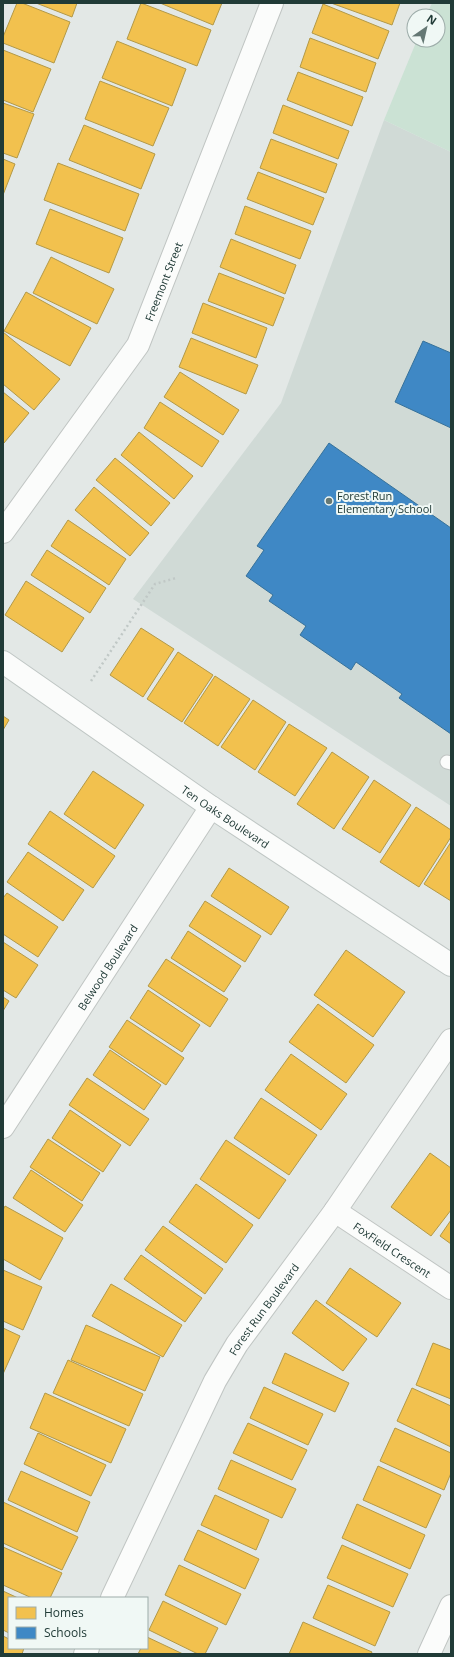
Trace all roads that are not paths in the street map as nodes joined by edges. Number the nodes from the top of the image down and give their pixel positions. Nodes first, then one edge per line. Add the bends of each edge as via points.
1 (272, 3) edge
2 (3, 532) edge
3 (3, 662) edge
4 (211, 807) junction
5 (451, 965) edge
6 (451, 1040) edge
7 (3, 1127) edge
8 (335, 1211) junction
9 (451, 1288) edge
10 (112, 1597) edge
11 (451, 1606) edge
12 (429, 1654) edge

1 - 2 street, Freemont Street via 138,345
3 - 4 street, Ten Oaks Boulevard
4 - 5 street, Ten Oaks Boulevard
4 - 7 street, Belwood Boulevard
6 - 8 street, Forest Run Boulevard
8 - 9 street, FoxField Crescent
8 - 10 street, Forest Run Boulevard via 237,1344 215,1381
11 - 12 street

